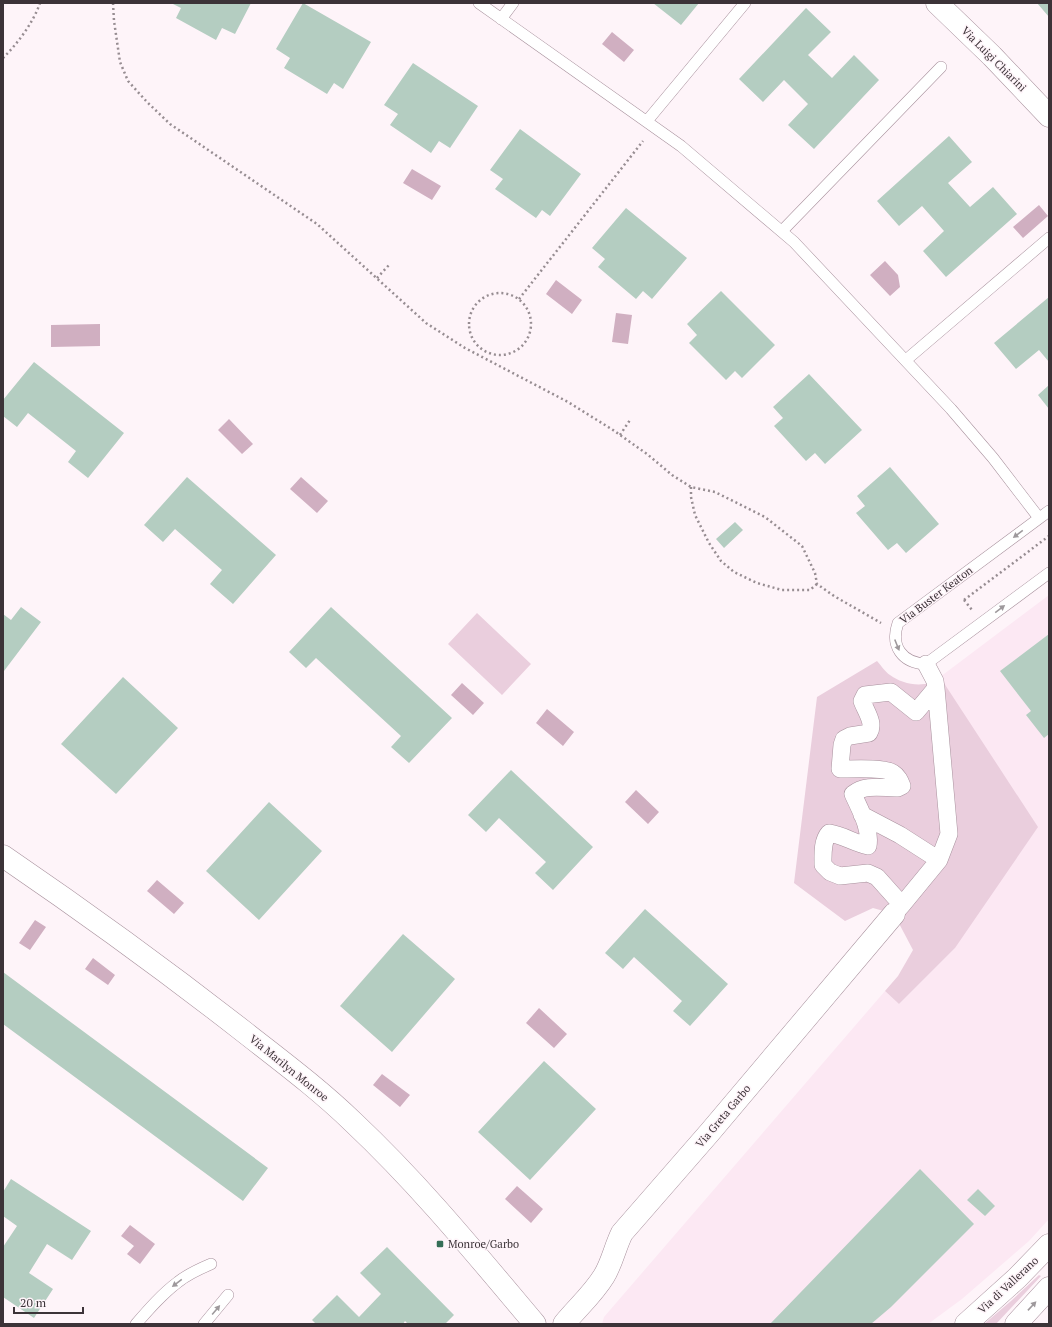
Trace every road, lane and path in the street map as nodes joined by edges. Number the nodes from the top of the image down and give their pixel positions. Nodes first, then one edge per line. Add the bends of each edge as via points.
1 (40, 3) edge
2 (113, 3) edge
3 (479, 3) edge
4 (513, 3) edge
5 (746, 3) edge
6 (937, 3) edge
7 (501, 19) junction
8 (3, 58) edge
9 (941, 67) dead end
10 (1049, 116) edge
11 (651, 124) junction
12 (782, 231) junction
13 (1049, 238) edge
14 (389, 265) dead end
15 (377, 278) junction
16 (519, 299) junction
17 (485, 350) junction
18 (481, 356) junction
19 (906, 360) junction
20 (630, 420) dead end
21 (620, 435) junction
22 (691, 488) junction
23 (1049, 511) edge
24 (1039, 518) junction
25 (1049, 536) edge
26 (1049, 573) edge
27 (952, 583) junction
28 (817, 584) junction
29 (964, 600) junction
30 (981, 623) junction
31 (895, 630) junction
32 (926, 664) junction
33 (936, 688) junction
34 (862, 815) junction
35 (3, 856) edge
36 (939, 860) junction
37 (898, 910) junction
38 (1049, 1245) edge
39 (211, 1264) dead end
40 (1049, 1288) edge
41 (228, 1295) dead end
42 (136, 1324) edge
43 (204, 1324) edge
44 (535, 1324) edge
45 (564, 1324) edge
46 (966, 1324) edge
47 (1016, 1324) edge

1 - 8 path via 31,22
2 - 15 path via 120,62 128,81 147,102 170,124 317,224
3 - 7 lane
4 - 7 lane
5 - 11 lane
6 - 10 street, Via Luigi Chiarini
7 - 11 lane
9 - 12 lane
11 - 12 lane via 700,160
11 - 16 path
12 - 19 lane
13 - 19 lane
14 - 15 path
15 - 18 path via 426,323
16 - 17 path via 526,306 531,326 523,345 505,354 494,354
16 - 17 path via 510,294 490,294 474,306 469,326 471,336
17 - 18 path
18 - 21 path via 568,402
19 - 24 lane via 973,434
20 - 21 path
21 - 22 path
22 - 28 path via 715,492 739,503 787,533 802,546 815,573
22 - 28 path via 695,515 709,543 721,561 734,572 757,583 782,590 810,590
23 - 24 lane, Via Buster Keaton
24 -> 27 lane, Via Buster Keaton
25 - 29 path
30 -> 26 lane
27 - 29 path
27 - 31 lane, Via Buster Keaton via 898,623
28 - 31 path
29 - 30 path
30 - 32 lane
31 -> 32 lane, Via Buster Keaton via 897,647 902,655 916,664
32 - 33 street
33 - 34 street via 916,712 891,692 865,695 862,702 872,728 869,733 844,739 840,769 889,771 899,779 902,786 866,787 858,790 853,794
33 - 36 street via 949,834
34 - 36 street
34 - 37 street via 866,823 868,846 830,833 825,838 823,865 830,872 840,876 868,873 877,877
35 - 44 street, Via Marilyn Monroe via 146,957 334,1104 426,1195
36 - 37 street
37 - 45 street, Via Greta Garbo via 622,1233 605,1274
38 - 46 street, Via di Vallerano
39 -> 42 lane via 178,1281
47 -> 40 street
43 -> 41 lane

